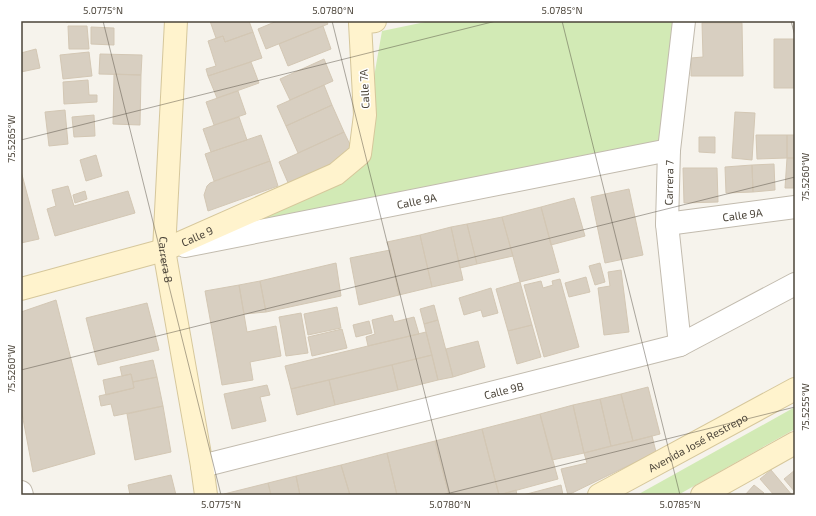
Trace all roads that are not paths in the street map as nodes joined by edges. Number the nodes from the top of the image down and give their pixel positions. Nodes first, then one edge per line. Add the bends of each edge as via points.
1 (176, 21) edge
2 (684, 21) edge
3 (368, 22) edge
4 (669, 150) junction
5 (360, 154) joint
6 (795, 207) edge
7 (667, 224) junction
8 (164, 250) junction
9 (795, 284) edge
10 (21, 289) edge
11 (680, 345) junction
12 (795, 389) edge
13 (795, 442) edge
14 (202, 466) junction
15 (206, 495) edge
16 (599, 495) edge
17 (702, 495) edge

1 - 8 street, Carrera 8
2 - 4 street, Carrera 7
3 - 5 street, Calle 7A via 366,115
4 - 7 street, Carrera 7
4 - 8 street, Calle 9A
5 - 8 street, Calle 9 via 336,174
6 - 7 street, Calle 9A
7 - 11 street, Carrera 7
8 - 10 street, Calle 9
8 - 14 street, Carrera 8
9 - 11 street, Calle 9B
11 - 14 street, Calle 9B
12 - 16 street, Avenida José Restrepo
13 - 17 street
14 - 15 street, Carrera 8

